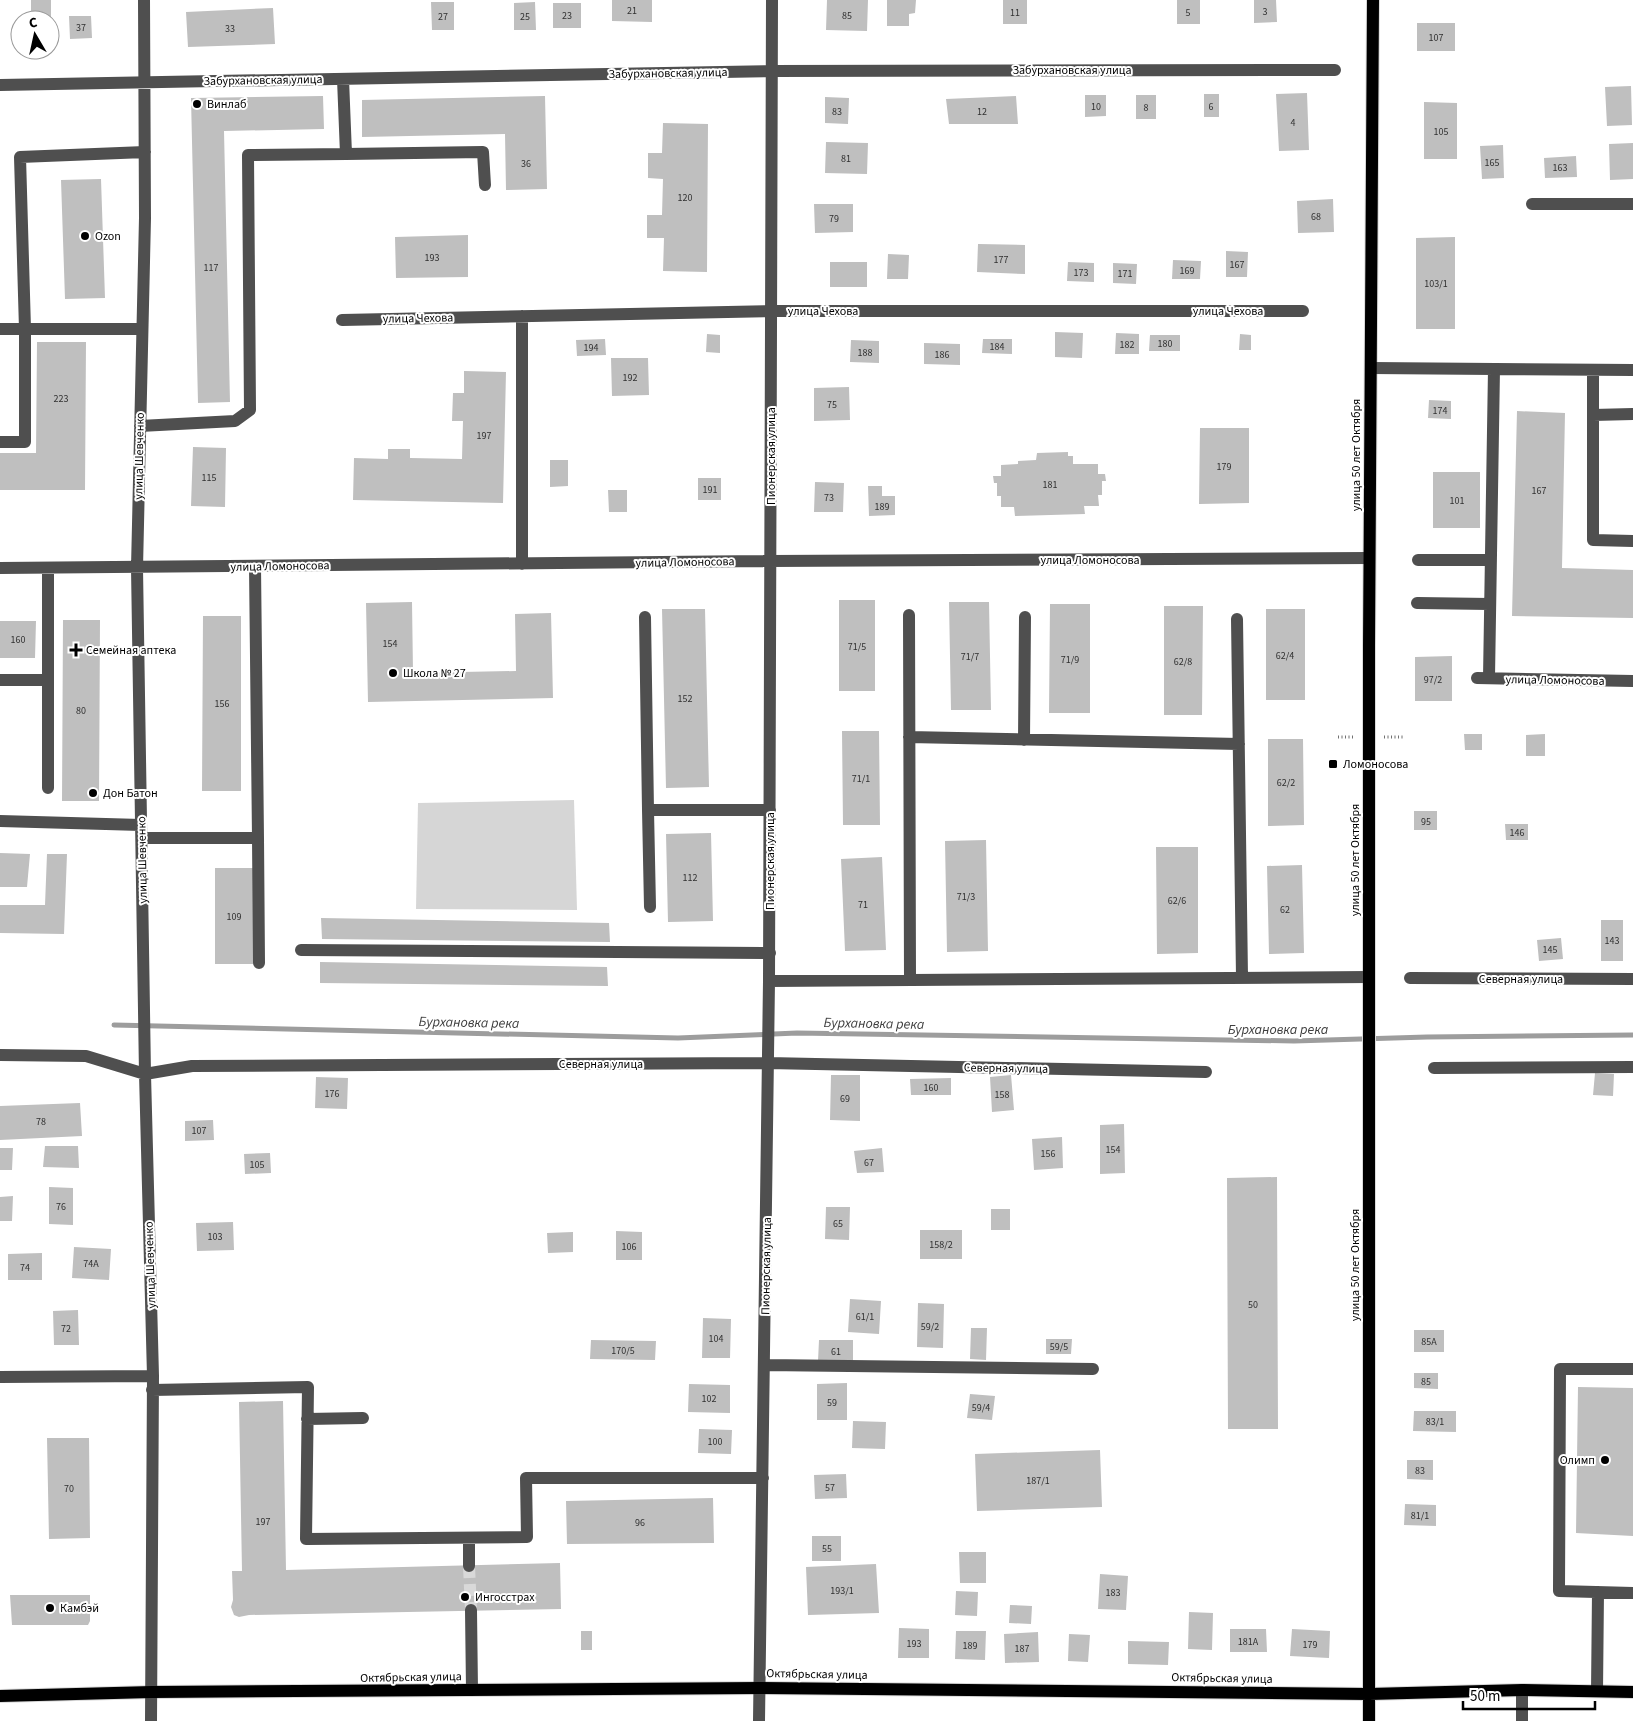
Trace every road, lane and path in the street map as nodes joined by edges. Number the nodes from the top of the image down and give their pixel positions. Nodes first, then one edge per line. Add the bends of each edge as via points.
1 (144, 0) edge
2 (772, 0) edge
3 (1373, 0) edge
4 (1335, 70) dead end
5 (771, 71) junction
6 (343, 78) junction
7 (144, 82) junction
8 (0, 85) edge
9 (145, 152) junction
10 (346, 154) junction
11 (485, 185) dead end
12 (1532, 204) dead end
13 (1633, 204) edge
14 (771, 311) junction
15 (1303, 311) dead end
16 (522, 316) junction
17 (342, 320) dead end
18 (0, 329) edge
19 (25, 329) junction
20 (142, 329) junction
21 (1371, 368) junction
22 (1494, 369) junction
23 (1593, 370) junction
24 (1633, 370) edge
25 (1633, 414) edge
26 (1593, 415) junction
27 (140, 426) junction
28 (0, 442) edge
29 (1633, 541) edge
30 (1369, 558) junction
31 (1418, 560) dead end
32 (1491, 560) junction
33 (770, 561) junction
34 (522, 564) junction
35 (256, 566) junction
36 (0, 568) edge
37 (48, 568) junction
38 (137, 568) junction
39 (1417, 603) dead end
40 (1490, 604) junction
41 (909, 615) dead end
42 (645, 617) dead end
43 (1025, 617) dead end
44 (1237, 619) dead end
45 (0, 680) edge
46 (48, 680) junction
47 (1633, 681) edge
48 (909, 737) junction
49 (1024, 740) junction
50 (1239, 744) junction
51 (48, 788) dead end
52 (648, 810) junction
53 (770, 810) junction
54 (0, 821) edge
55 (141, 825) junction
56 (142, 838) junction
57 (258, 838) junction
58 (650, 907) dead end
59 (301, 950) dead end
60 (770, 953) junction
61 (259, 964) dead end
62 (1242, 977) junction
63 (1369, 977) junction
64 (1410, 978) dead end
65 (1633, 979) edge
66 (910, 980) junction
67 (769, 981) junction
68 (0, 1055) edge
69 (768, 1064) junction
70 (1633, 1067) edge
71 (1434, 1068) dead end
72 (1206, 1072) dead end
73 (145, 1074) junction
74 (765, 1365) junction
75 (1093, 1368) dead end
76 (1633, 1369) edge
77 (152, 1376) junction
78 (0, 1377) edge
79 (152, 1390) junction
80 (363, 1418) dead end
81 (307, 1419) junction
82 (763, 1478) junction
83 (469, 1538) junction
84 (469, 1566) tunnel mouth
85 (1598, 1592) junction
86 (1633, 1593) edge
87 (471, 1610) tunnel mouth
88 (759, 1688) junction
89 (472, 1690) junction
90 (1522, 1690) junction
91 (1597, 1691) junction
92 (152, 1692) junction
93 (1633, 1692) edge
94 (1369, 1694) junction
95 (0, 1696) edge
96 (151, 1721) edge
97 (759, 1721) edge
98 (1369, 1721) edge
99 (1522, 1721) edge

1 - 7 street, улица Шевченко
2 - 5 street, Пионерская улица
3 - 21 main road, улица 50 лет Октября
4 - 5 street, Забурхановская улица
5 - 6 street, Забурхановская улица
5 - 14 street, Пионерская улица
6 - 7 street, Забурхановская улица
6 - 10 street
7 - 8 street, Забурхановская улица
7 - 9 street, улица Шевченко
9 - 19 street via 20,158
9 - 20 street, улица Шевченко
10 - 11 street via 483,152
10 - 27 street via 248,155 250,410 235,421
12 - 13 street
14 - 15 street, улица Чехова
14 - 16 street, улица Чехова
14 - 33 street, Пионерская улица
16 - 17 street, улица Чехова
16 - 34 street
18 - 19 street
19 - 20 street
19 - 28 street via 25,442
20 - 27 street, улица Шевченко
21 - 22 street
21 - 30 main road, улица 50 лет Октября
22 - 23 street
22 - 32 street
23 - 24 street
23 - 26 street
25 - 26 street
26 - 29 street via 1594,540
27 - 38 street, улица Шевченко
30 - 33 street, улица Ломоносова
30 - 63 main road, улица 50 лет Октября
31 - 32 street
32 - 40 street
33 - 34 street, улица Ломоносова
33 - 53 street, Пионерская улица
34 - 35 street, улица Ломоносова
35 - 38 street, улица Ломоносова
35 - 57 street
36 - 37 street, улица Ломоносова
37 - 38 street, улица Ломоносова
37 - 46 street
38 - 55 street, улица Шевченко
39 - 40 street
40 - 47 street, улица Ломоносова via 1483,678
41 - 48 street
42 - 52 street
43 - 49 street
44 - 50 street
45 - 46 street
46 - 51 street
48 - 49 street
48 - 66 street
49 - 50 street
50 - 62 street
52 - 53 street
52 - 58 street
53 - 60 street, Пионерская улица
54 - 55 street
55 - 56 street, улица Шевченко
56 - 57 street
56 - 73 street, улица Шевченко
57 - 61 street
59 - 60 street
60 - 67 street, Пионерская улица
62 - 63 street
62 - 66 street
63 - 94 main road, улица 50 лет Октября
64 - 65 street, Северная улица
66 - 67 street
67 - 69 street, Пионерская улица
68 - 73 street, Северная улица via 86,1056
69 - 72 street, Северная улица
69 - 73 street, Северная улица via 192,1066
69 - 74 street, Пионерская улица
70 - 71 street
73 - 77 street, улица Шевченко
74 - 75 street
74 - 82 street, Пионерская улица
76 - 85 street via 1560,1369 1559,1592
77 - 78 street
77 - 79 street, улица Шевченко
79 - 81 street via 308,1387
79 - 92 street, улица Шевченко
80 - 81 street
81 - 83 street via 306,1539
82 - 83 street via 526,1478 527,1537
82 - 88 street, Пионерская улица
83 - 84 street
85 - 86 street
85 - 91 street
87 - 89 street
88 - 89 main road, Октябрьская улица
88 - 94 main road, Октябрьская улица
88 - 97 street, Пионерская улица
89 - 92 main road, Октябрьская улица
90 - 91 main road, Октябрьская улица
90 - 94 main road, Октябрьская улица
90 - 99 street
91 - 93 main road, Октябрьская улица
92 - 95 main road, Октябрьская улица
92 - 96 street, улица Шевченко
94 - 98 main road, улица 50 лет Октября

